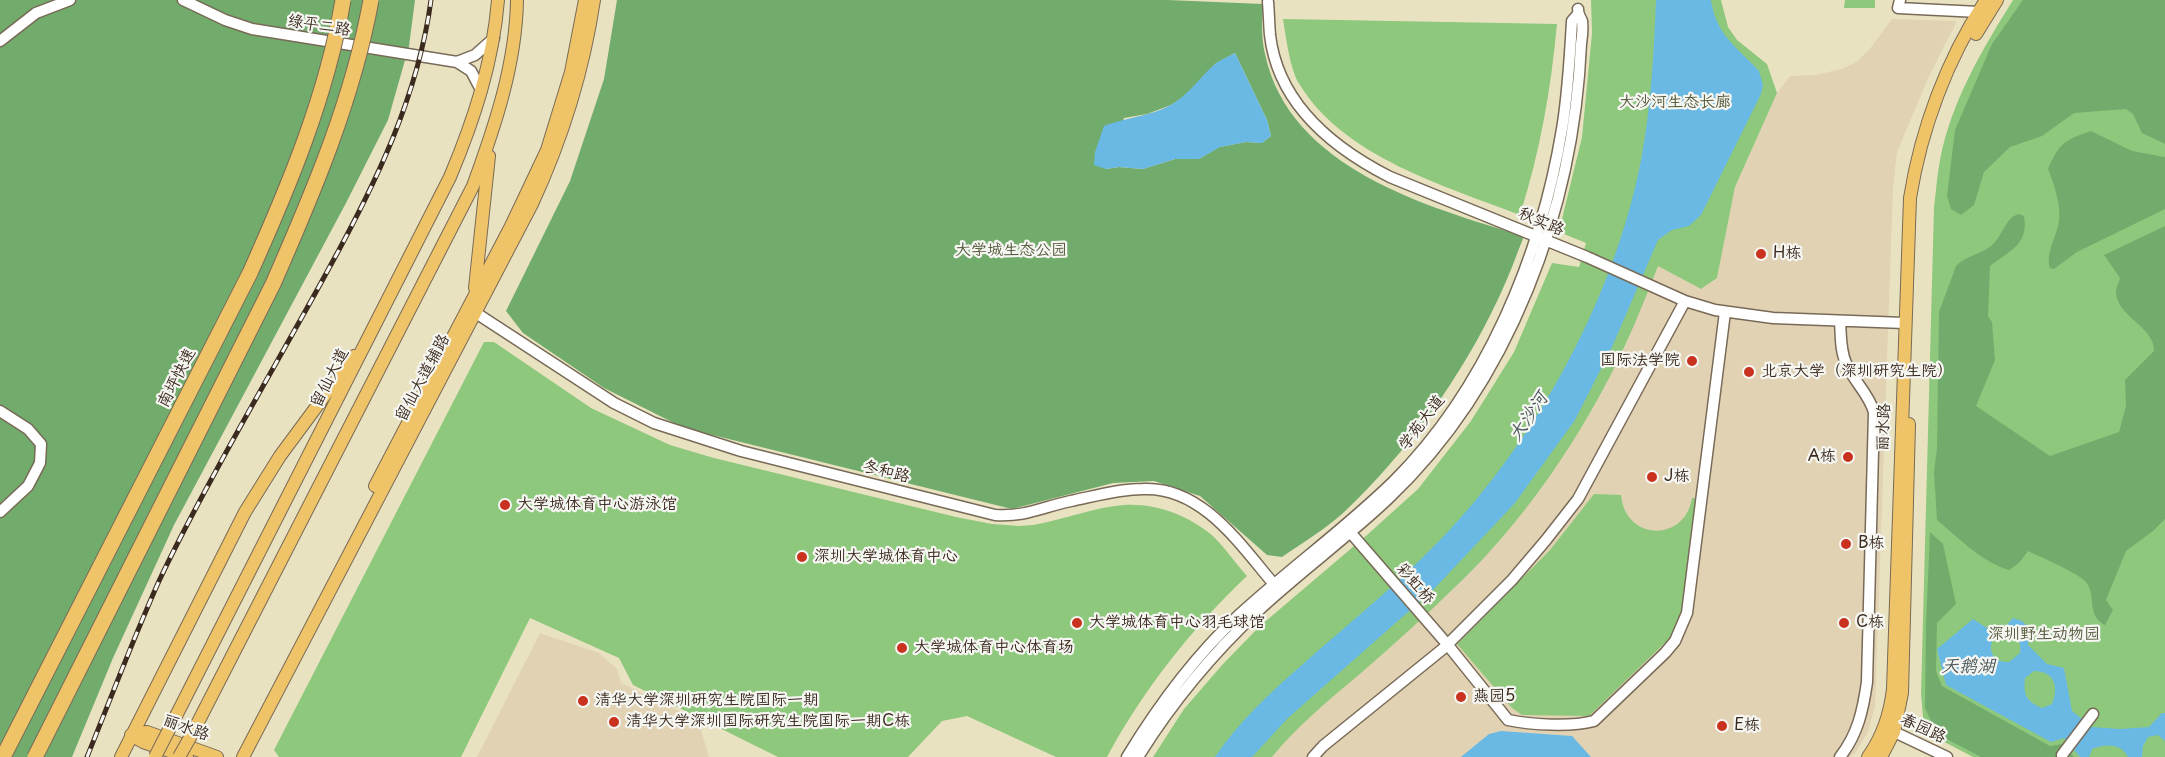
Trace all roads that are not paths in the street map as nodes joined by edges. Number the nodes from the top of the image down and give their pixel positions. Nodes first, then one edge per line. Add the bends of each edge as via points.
1 (70, 0) edge
2 (183, 0) edge
3 (343, 0) edge
4 (371, 0) edge
5 (498, 0) edge
6 (518, 0) edge
7 (585, 0) edge
8 (594, 0) edge
9 (1900, 0) edge
10 (1986, 0) edge
11 (1997, 0) edge
12 (1268, 2) dead end
13 (1578, 11) dead end
14 (1979, 12) junction
15 (494, 38) junction
16 (0, 41) edge
17 (457, 62) junction
18 (482, 90) junction
19 (492, 132) junction
20 (1540, 238) junction
21 (474, 297) junction
22 (1685, 301) junction
23 (1725, 312) junction
24 (476, 313) junction
25 (381, 315) junction
26 (1840, 321) junction
27 (1904, 323) junction
28 (0, 411) edge
29 (0, 512) edge
30 (1350, 532) junction
31 (1277, 588) junction
32 (1447, 644) junction
33 (2093, 714) dead end
34 (1889, 730) junction
35 (131, 735) junction
36 (2062, 755) dead end
37 (3, 757) edge
38 (35, 757) edge
39 (121, 757) edge
40 (155, 757) edge
41 (179, 757) edge
42 (186, 757) edge
43 (218, 757) edge
44 (234, 757) edge
45 (243, 757) edge
46 (1127, 757) edge
47 (1138, 757) edge
48 (1313, 757) edge
49 (1840, 757) edge
50 (1868, 757) edge
51 (1881, 757) edge
52 (1947, 757) edge

1 - 16 street via 36,13
2 - 17 street, 绿平二路 via 252,29
3 - 37 highway, 南坪快速, bridge via 315,110 272,225
4 - 38 highway, bridge via 347,99 300,222 268,294
5 - 15 main road, 留仙大道
6 - 19 main road via 514,42
7 - 21 main road, 留仙大道辅路 via 571,72 547,150
8 - 24 main road, 留仙大道辅路 via 579,76 555,154
9 - 14 street via 1898,8
10 - 14 main road, 丽水路
11 - 34 main road, 丽水路 via 1948,88 1923,163 1917,198 1902,693
12 - 20 street, 秋实路 via 1276,61 1289,89 1304,112 1333,142 1390,177
13 - 20 street, 学苑大道 via 1582,22 1574,114 1563,174
14 - 27 main road, 丽水路 via 1942,85 1916,163 1907,231
15 - 17 street via 475,55
15 - 18 main road, 留仙大道
17 - 18 street via 471,71
18 - 25 main road, 留仙大道 via 450,177
19 - 21 main road
19 - 41 main road, bridge via 462,208
20 - 22 street, 秋实路
20 - 30 street, 学苑大道 via 1527,290 1508,333 1462,410 1406,482
20 - 31 street, 学苑大道 via 1498,329 1468,384 1436,430 1393,481
21 - 24 main road
21 - 44 main road, 留仙大道辅路
22 - 23 street, 秋实路
22 - 32 street via 1578,499 1512,579
23 - 26 street, 秋实路
23 - 32 street, 彩虹桥 via 1687,613 1665,653 1593,721 1519,722 1508,720
24 - 31 street, 冬和路 via 614,402 654,423 741,451 995,515 1015,516 1144,488 1183,497 1221,523
24 - 45 main road, 留仙大道辅路
25 - 35 main road via 256,494
25 - 40 main road, 留仙大道, bridge
26 - 27 street, 秋实路
26 - 49 street via 1846,365 1870,399 1874,412 1867,681 1857,730
27 - 34 main road, 丽水路
28 - 29 street via 28,429 41,444 40,463 28,486
30 - 31 street, 学苑大道
30 - 32 street, 彩虹桥
31 - 46 street, 学苑大道 via 1237,617 1201,655
31 - 47 street, 学苑大道 via 1202,669
32 - 48 street
33 - 36 street
34 - 50 main road, 丽水路
34 - 51 main road, 丽水路
34 - 52 street, 春园路
35 - 39 main road
35 - 42 main road, 丽水路
35 - 43 main road, 丽水路 via 147,732

